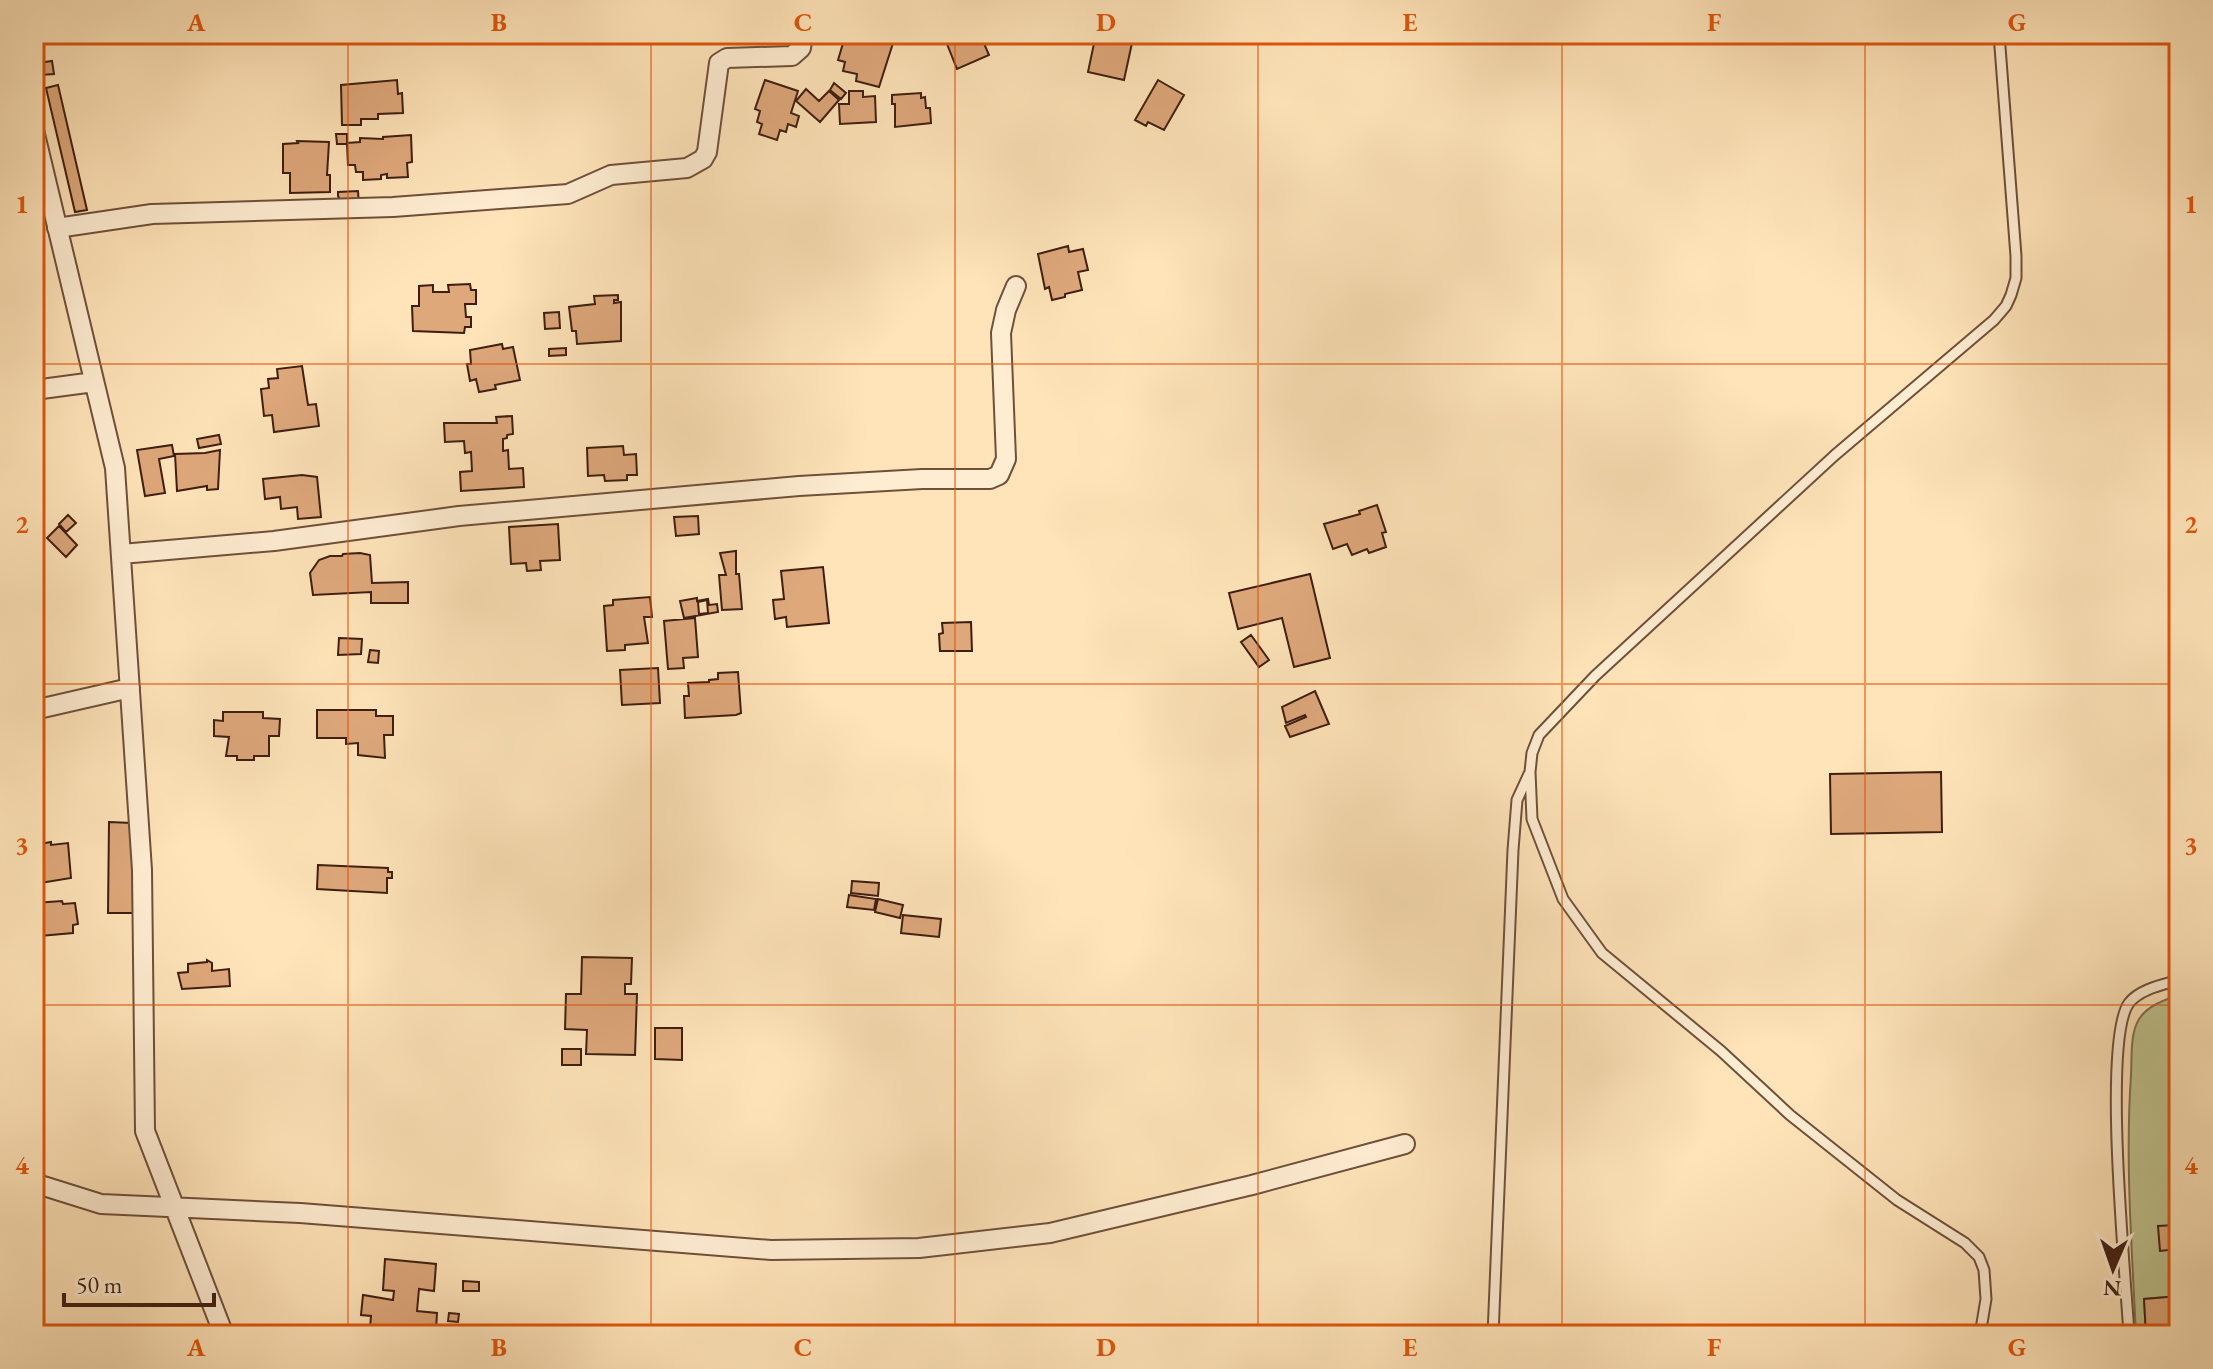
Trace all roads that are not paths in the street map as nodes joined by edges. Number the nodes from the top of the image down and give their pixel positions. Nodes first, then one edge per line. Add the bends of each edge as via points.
1 (803, 34) edge
2 (1999, 34) edge
3 (34, 130) edge
4 (57, 228) junction
5 (1016, 286) dead end
6 (94, 382) junction
7 (34, 390) edge
8 (121, 554) junction
9 (130, 688) junction
10 (34, 710) edge
11 (1530, 772) junction
12 (2179, 980) edge
13 (1405, 1144) dead end
14 (34, 1183) edge
15 (175, 1209) junction
16 (224, 1335) edge
17 (1493, 1335) edge
18 (1980, 1335) edge
19 (2129, 1335) edge

1 - 4 street via 801,48 792,56 727,58 719,63 707,152 687,168 611,175 568,194 393,207 152,214
2 - 11 lane via 2016,256 2016,278 2006,306 1595,676 1539,735
3 - 4 street
4 - 6 street
5 - 8 street via 1001,333 1006,459 999,475 990,479 799,486 459,516 274,541
6 - 7 street
6 - 8 street via 115,468
8 - 9 street
9 - 10 street
9 - 15 street via 142,870 145,1131
11 - 17 lane via 1517,800 1513,850
11 - 18 lane via 1532,819 1563,899 1602,953 1790,1115 1979,1257 1986,1299
12 - 19 lane via 2143,992 2129,1003 2117,1042
13 - 15 street via 1050,1233 919,1248 771,1250 300,1213
14 - 15 street via 101,1204
15 - 16 street

